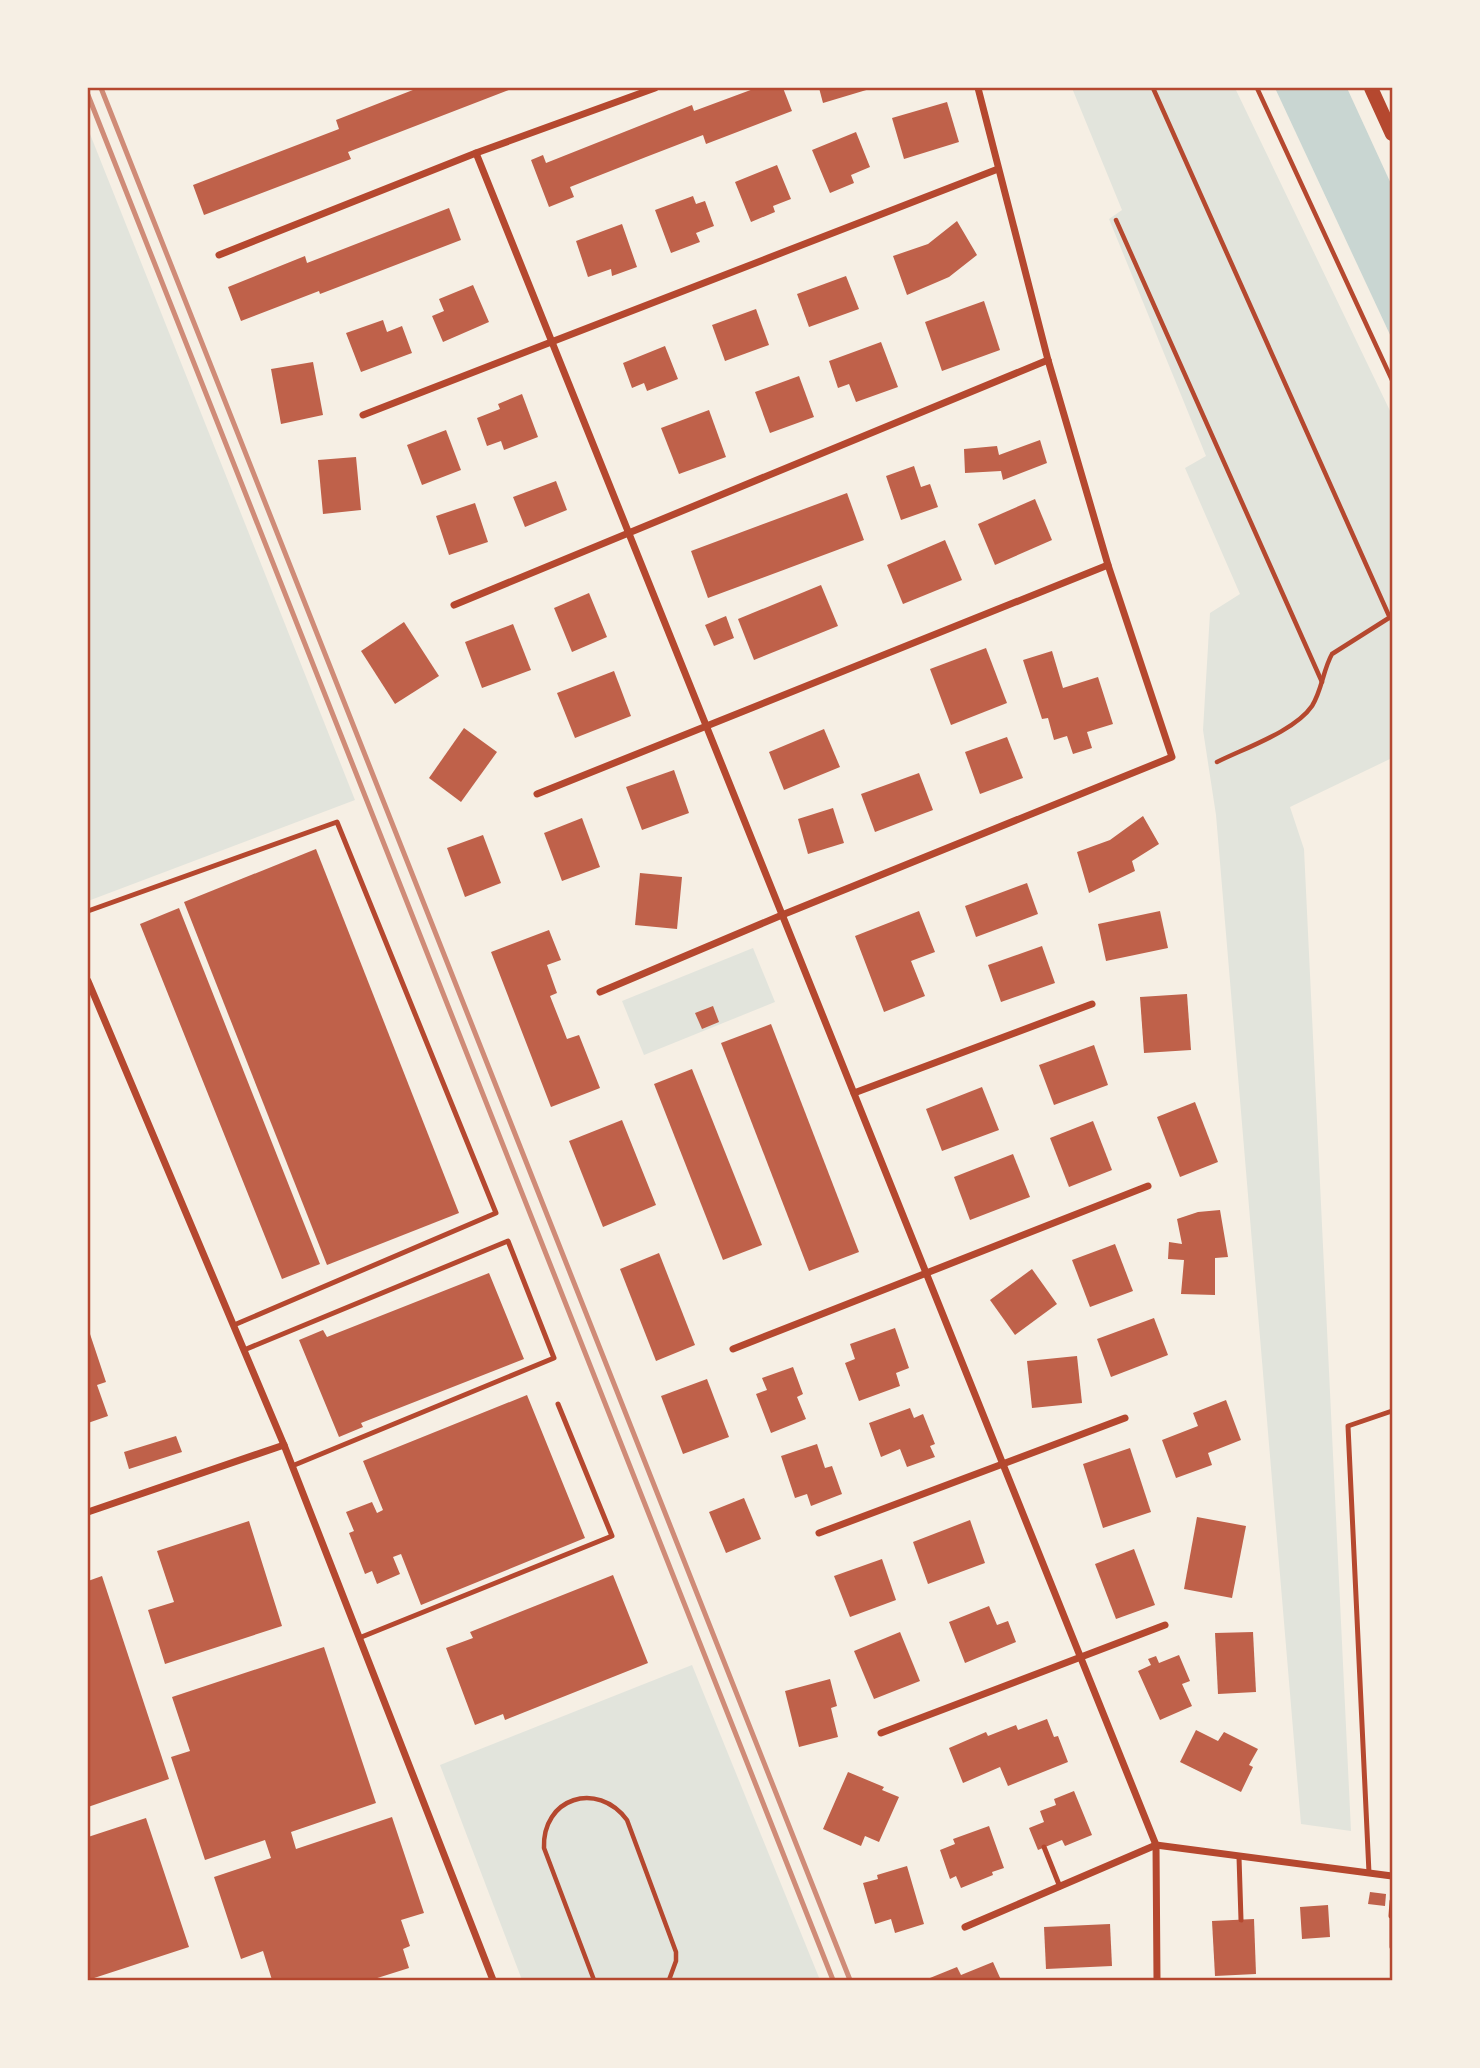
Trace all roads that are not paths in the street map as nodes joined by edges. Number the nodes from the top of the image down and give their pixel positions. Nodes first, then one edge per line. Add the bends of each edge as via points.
1 (655, 88) edge
2 (978, 88) edge
3 (1371, 88) edge
4 (1392, 134) edge
5 (475, 152) junction
6 (998, 169) junction
7 (219, 255) dead end
8 (552, 343) junction
9 (1048, 360) junction
10 (363, 415) dead end
11 (629, 533) junction
12 (1108, 565) junction
13 (454, 605) dead end
14 (706, 726) junction
15 (537, 794) dead end
16 (88, 911) edge
17 (782, 915) junction
18 (88, 981) edge
19 (600, 992) dead end
20 (1092, 1004) dead end
21 (854, 1093) junction
22 (1148, 1186) dead end
23 (926, 1273) junction
24 (234, 1325) junction
25 (733, 1349) dead end
26 (244, 1350) junction
27 (558, 1404) dead end
28 (1392, 1411) edge
29 (1125, 1418) dead end
30 (284, 1445) junction
31 (1003, 1463) junction
32 (292, 1466) junction
33 (88, 1513) edge
34 (819, 1533) dead end
35 (1165, 1625) dead end
36 (359, 1638) junction
37 (1081, 1658) junction
38 (881, 1733) dead end
39 (1156, 1845) junction
40 (1044, 1847) dead end
41 (1240, 1857) junction
42 (1369, 1873) junction
43 (1392, 1876) edge
44 (1060, 1887) junction
45 (1392, 1901) edge
46 (1392, 1917) edge
47 (1241, 1920) dead end
48 (965, 1927) dead end
49 (1392, 1947) edge
50 (492, 1980) edge
51 (1157, 1980) edge

1 - 5 street
2 - 6 street
3 - 4 main road
5 - 7 street
5 - 8 street
6 - 8 street
6 - 9 street
8 - 10 street
8 - 11 street
9 - 11 street
9 - 12 street
11 - 13 street
11 - 14 street
12 - 14 street
12 - 17 street via 1172,757
14 - 15 street
14 - 17 street
16 - 24 lane via 337,822 496,1213
17 - 19 street
17 - 21 street
18 - 24 street
20 - 21 street
21 - 23 street
22 - 23 street
23 - 25 street
23 - 31 street
24 - 26 street
26 - 30 street
26 - 32 lane via 508,1241 554,1358
27 - 36 lane via 611,1536
28 - 42 lane via 1348,1426
29 - 31 street
30 - 32 street
30 - 33 street
31 - 34 street
31 - 37 street
32 - 36 street
35 - 37 street
36 - 50 street
37 - 38 street
37 - 39 street
39 - 41 street
39 - 44 street
39 - 51 street
40 - 44 lane
41 - 42 street
41 - 47 lane
42 - 43 street
44 - 48 street
45 - 46 lane
46 - 49 lane

